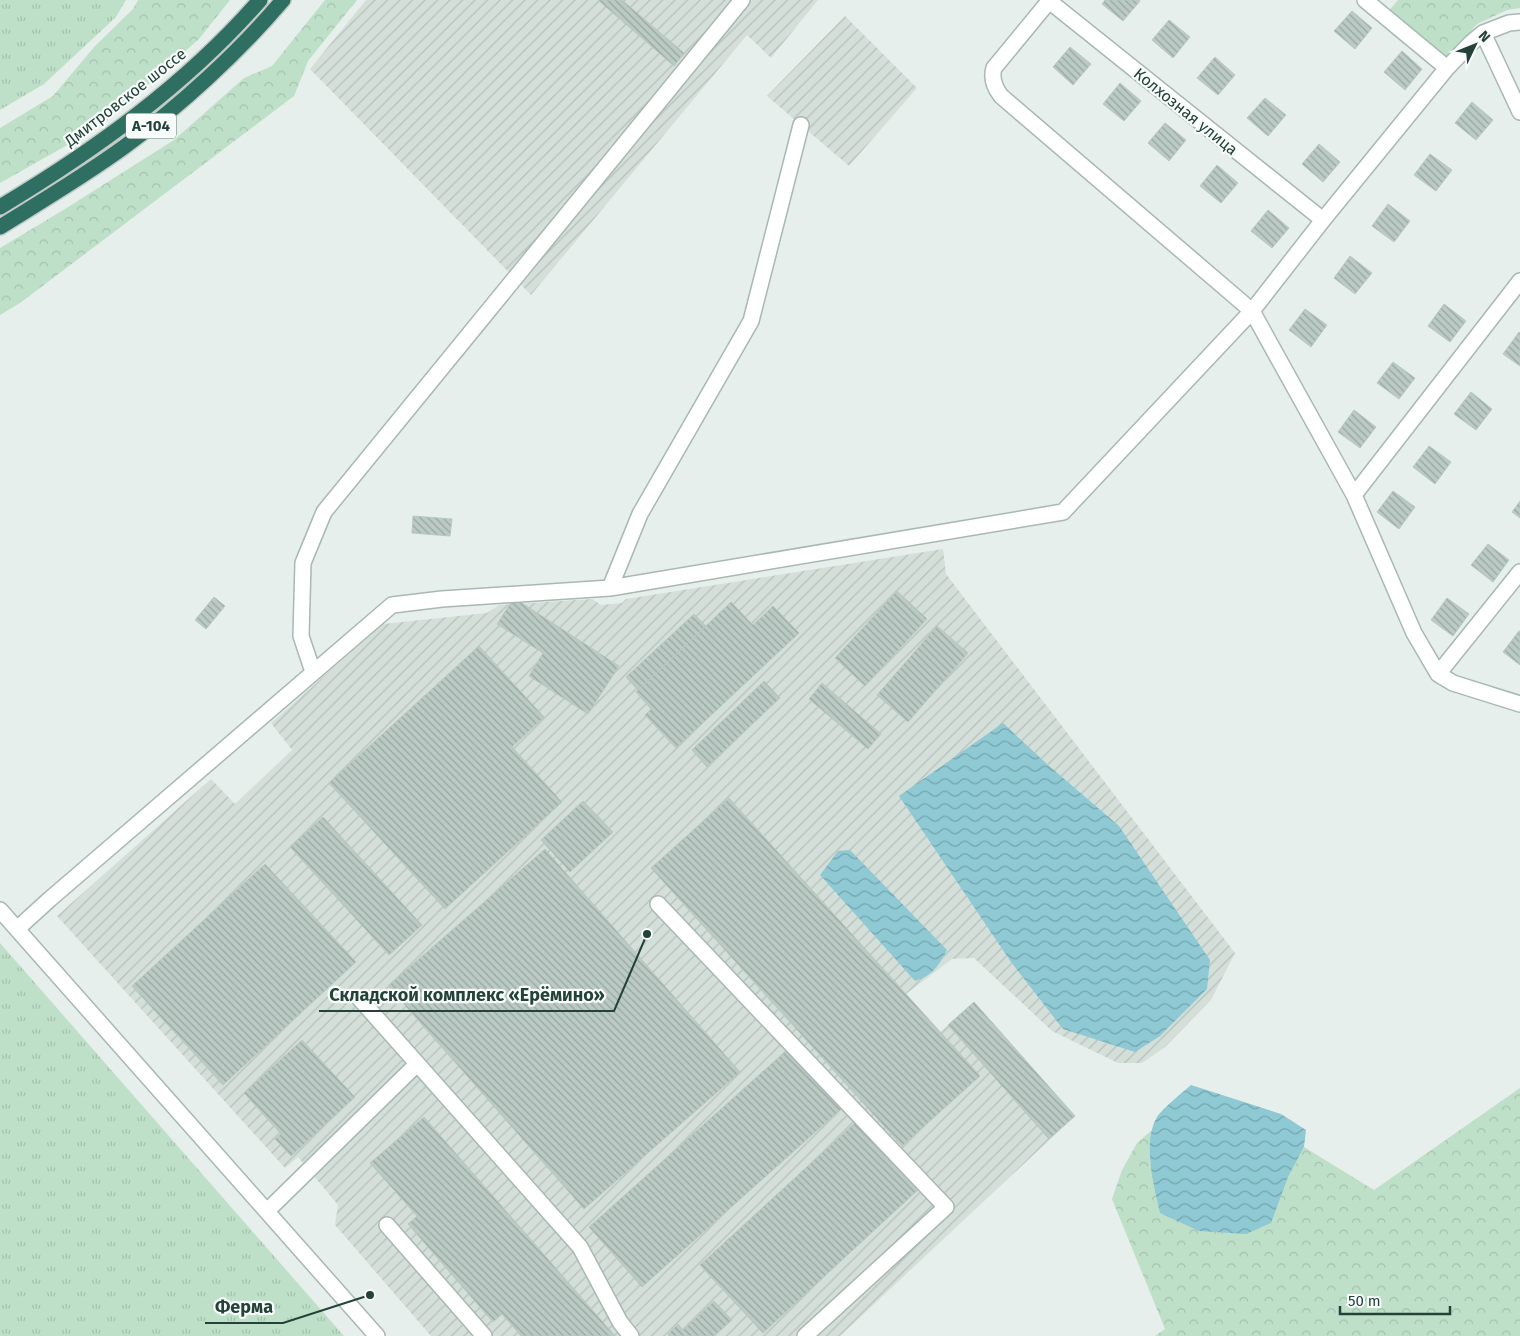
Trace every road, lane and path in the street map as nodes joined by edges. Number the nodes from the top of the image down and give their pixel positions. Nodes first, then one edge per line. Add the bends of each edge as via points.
1 (260, 0) edge
2 (282, 0) edge
3 (742, 0) edge
4 (1050, 0) edge
5 (1364, 0) edge
6 (1520, 22) edge
7 (1483, 33) junction
8 (1447, 68) junction
9 (1520, 112) edge
10 (801, 125) dead end
11 (0, 207) edge
12 (1322, 220) junction
13 (0, 227) edge
14 (1520, 281) edge
15 (1252, 311) junction
16 (1354, 495) junction
17 (1520, 572) edge
18 (610, 588) junction
19 (313, 672) junction
20 (1438, 674) junction
21 (1520, 704) edge
22 (658, 904) dead end
23 (0, 910) edge
24 (17, 929) junction
25 (359, 998) dead end
26 (416, 1064) junction
27 (267, 1211) junction
28 (387, 1225) dead end
29 (377, 1336) edge
30 (484, 1336) edge
31 (631, 1336) edge
32 (805, 1336) edge

1 - 11 highway, Дмитровское шоссе / А-104 via 211,52 115,132
2 - 13 highway, А-104 via 222,65 163,116 124,147
3 - 19 street via 324,512 303,562 301,636
4 - 12 street, Колхозная улица
4 - 15 street via 994,68 992,75 996,89
5 - 8 street
6 - 7 street
7 - 8 street
7 - 9 street
8 - 12 street
10 - 18 street via 750,321 640,514
12 - 15 street
14 - 16 street
15 - 16 street
15 - 18 street via 1063,512
16 - 20 street via 1414,633
17 - 20 street
18 - 19 street via 392,605
19 - 24 street
20 - 21 street via 1453,684
22 - 32 street via 946,1207
23 - 24 street
24 - 27 street
25 - 26 street
26 - 27 street
26 - 31 street via 580,1247 620,1322
27 - 29 street
28 - 30 street

